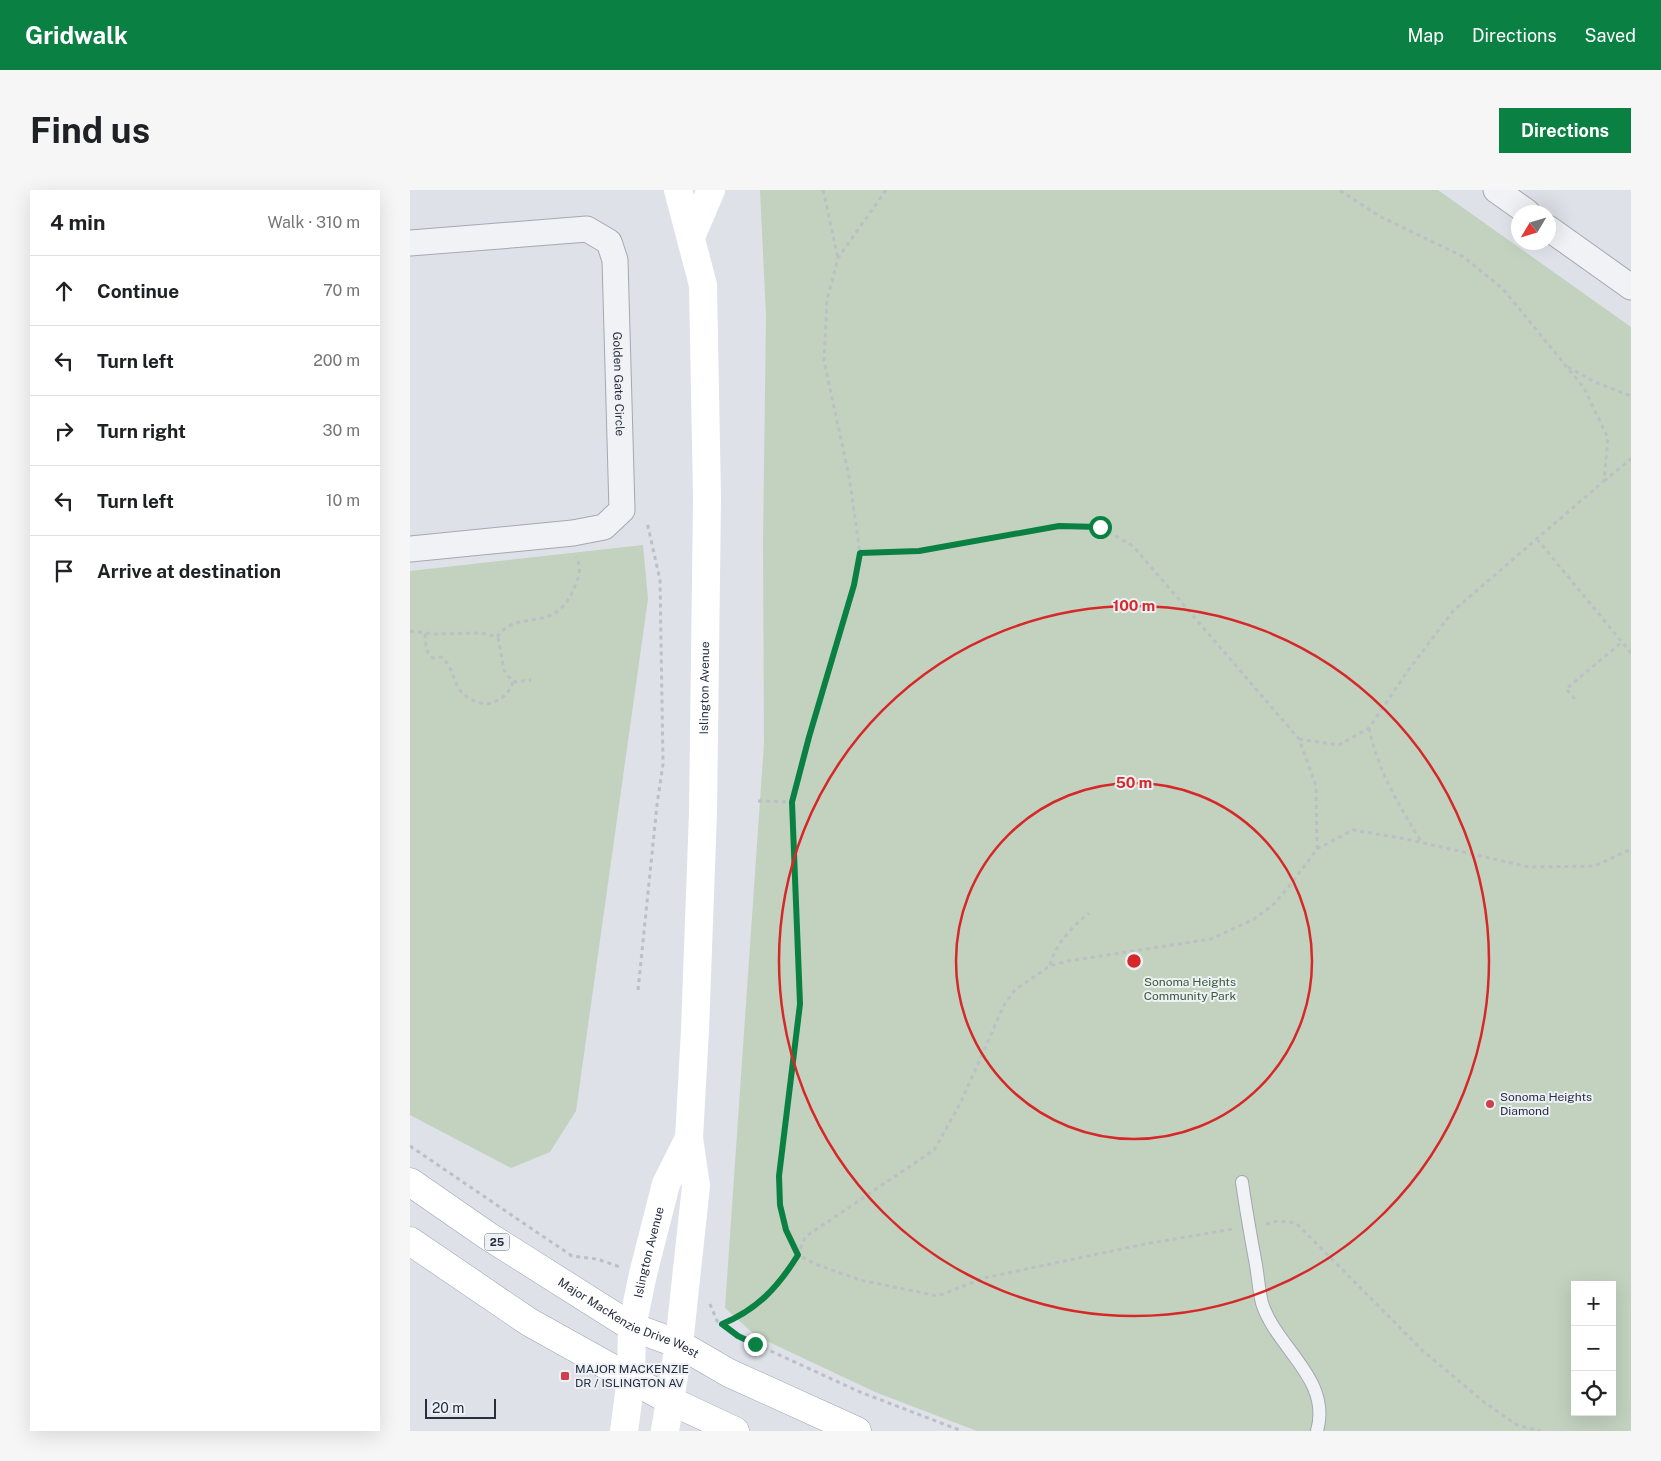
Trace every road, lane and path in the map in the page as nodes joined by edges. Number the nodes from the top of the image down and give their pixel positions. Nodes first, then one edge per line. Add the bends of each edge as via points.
1 (678, 190) edge
2 (711, 190) edge
3 (823, 190) edge
4 (886, 190) edge
5 (1340, 190) edge
6 (1496, 190) edge
7 (1517, 205) edge
8 (1556, 234) edge
9 (691, 237) junction
10 (410, 243) edge
11 (838, 258) junction
12 (1631, 287) edge
13 (1566, 366) junction
14 (1631, 396) edge
15 (1631, 459) edge
16 (1604, 481) junction
17 (647, 522) dead end
18 (1537, 539) junction
19 (410, 549) edge
20 (860, 553) junction
21 (575, 554) dead end
22 (410, 631) edge
23 (425, 634) junction
24 (497, 637) junction
25 (1622, 642) junction
26 (1631, 652) edge
27 (531, 680) dead end
28 (513, 682) junction
29 (1575, 699) dead end
30 (1369, 728) junction
31 (1299, 739) junction
32 (758, 801) dead end
33 (792, 802) junction
34 (1422, 843) junction
35 (1317, 849) junction
36 (1631, 849) edge
37 (1089, 913) dead end
38 (1050, 966) junction
39 (638, 990) dead end
40 (689, 1138) junction
41 (410, 1146) edge
42 (410, 1182) edge
43 (1242, 1182) dead end
44 (1264, 1224) dead end
45 (1236, 1229) dead end
46 (410, 1242) edge
47 (798, 1255) junction
48 (597, 1259) dead end
49 (708, 1299) dead end
50 (722, 1324) junction
51 (632, 1327) junction
52 (679, 1344) junction
53 (631, 1379) junction
54 (669, 1400) junction
55 (624, 1431) edge
56 (665, 1431) edge
57 (735, 1431) edge
58 (858, 1431) edge
59 (962, 1431) edge
60 (1317, 1431) edge
61 (1540, 1431) edge

1 - 9 main road, Islington Avenue
2 - 9 main road
3 - 11 path
4 - 11 path
5 - 13 path via 1381,217 1464,257 1503,289
6 - 7 street
8 - 12 street
9 - 40 main road, Islington Avenue via 703,285 707,498 703,813
10 - 19 street, Golden Gate Circle via 587,229 609,242 615,260 622,510 604,527 572,533
11 - 20 path via 827,300 824,361 849,476
13 - 14 path
13 - 16 path via 1584,388 1608,438
15 - 16 path
16 - 18 path
17 - 39 path via 660,580 663,764
18 - 25 path
18 - 30 path via 1453,611
20 - 31 path via 919,551 1059,526 1100,527 1133,546
20 - 33 path via 854,585
21 - 24 path via 580,564 579,575 567,604 552,616 507,626
22 - 23 path
23 - 24 path via 482,633
23 - 28 path via 429,655 446,660 461,692 472,700 488,704 499,700 510,690
24 - 28 path via 504,670
25 - 26 path
25 - 29 path via 1566,689
27 - 28 path
30 - 31 path via 1339,745
30 - 34 path via 1391,792
31 - 35 path via 1316,786
32 - 33 path
33 - 47 path via 800,1004 779,1176 780,1205 786,1230
34 - 35 path via 1353,830
34 - 36 path via 1529,867 1596,866
35 - 38 path via 1274,905 1254,919 1211,940
37 - 38 path via 1057,947
38 - 47 path via 1015,990 1004,1005 960,1104 934,1150 805,1237
40 - 51 main road, Islington Avenue via 666,1184
40 - 52 main road, Islington Avenue via 696,1186
41 - 48 path via 572,1256
42 - 51 main road, Major MacKenzie Drive West / 25 via 488,1236
43 - 60 lane via 1262,1303 1278,1335 1317,1391 1321,1418
44 - 61 path via 1278,1221 1296,1223 1423,1351 1517,1425
45 - 47 path via 1145,1244 984,1278 938,1296 860,1280
46 - 53 main road via 529,1322
47 - 50 path via 784,1278 760,1302 742,1316
49 - 50 path via 717,1321
50 - 59 path via 738,1336 860,1392
51 - 52 main road, Major MacKenzie Drive West / 25
51 - 53 main road, Islington Avenue
52 - 54 main road, Islington Avenue
52 - 58 main road, Major MacKenzie Drive West / 25 via 729,1373
53 - 54 main road
53 - 55 main road, Islington Avenue
54 - 56 main road, Islington Avenue
54 - 57 main road

